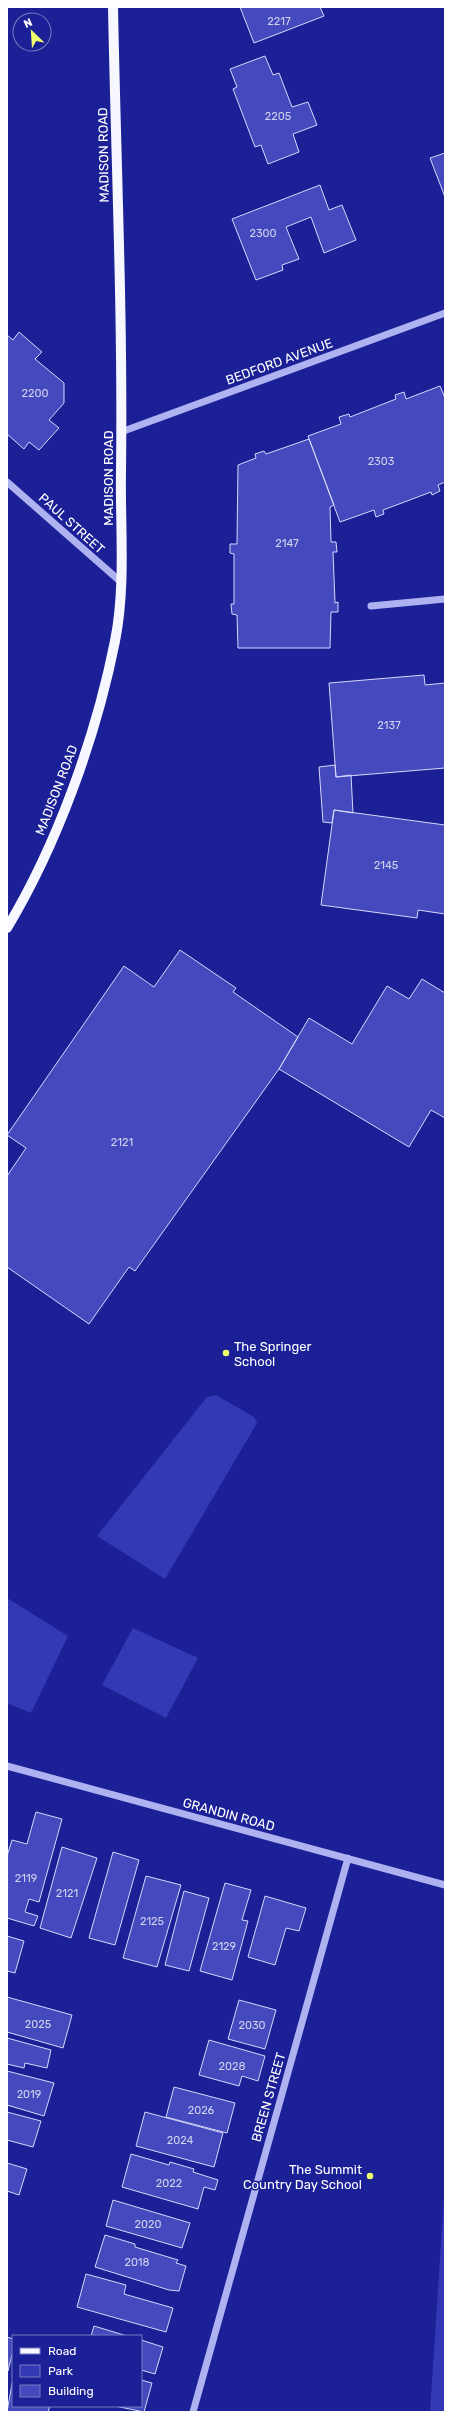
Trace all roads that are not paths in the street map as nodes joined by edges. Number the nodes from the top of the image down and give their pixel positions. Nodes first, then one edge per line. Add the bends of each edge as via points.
1 (113, 7) edge
2 (445, 313) edge
3 (121, 432) junction
4 (7, 482) edge
5 (120, 582) junction
6 (445, 599) edge
7 (371, 606) dead end
8 (7, 928) edge
9 (7, 1766) edge
10 (348, 1858) junction
11 (445, 1885) edge
12 (193, 2412) edge

1 - 3 main road, MADISON ROAD
2 - 3 street, BEDFORD AVENUE
3 - 5 main road, MADISON ROAD
4 - 5 street, PAUL STREET
5 - 8 main road, MADISON ROAD via 116,640 90,736 56,832 20,907
6 - 7 street
9 - 10 street, GRANDIN ROAD
10 - 11 street, GRANDIN ROAD
10 - 12 street, BREEN STREET

